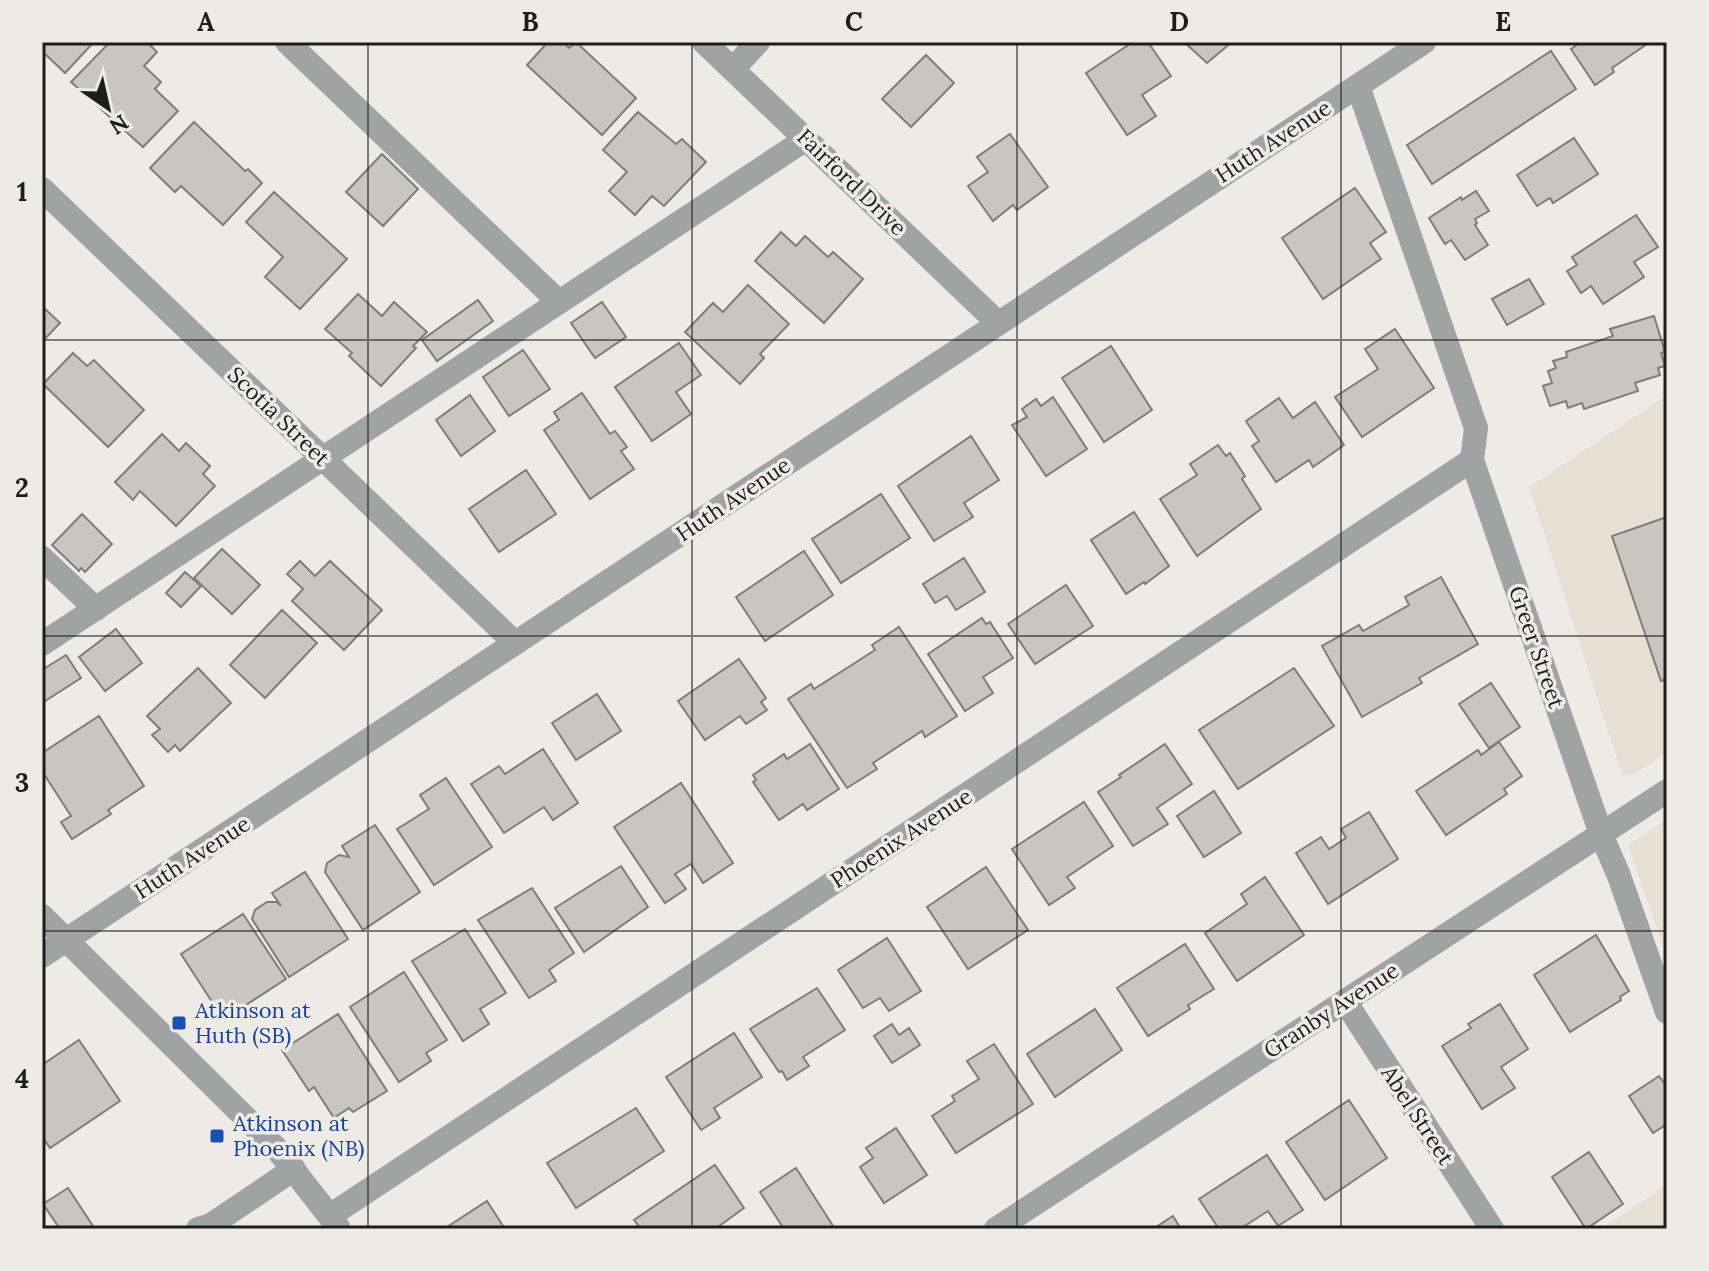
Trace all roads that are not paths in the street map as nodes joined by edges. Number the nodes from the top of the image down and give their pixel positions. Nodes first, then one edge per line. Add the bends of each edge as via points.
1 (287, 42) edge
2 (704, 42) edge
3 (758, 42) edge
4 (1424, 42) edge
5 (733, 69) junction
6 (1358, 86) junction
7 (806, 139) junction
8 (42, 189) edge
9 (559, 302) junction
10 (998, 323) junction
11 (323, 459) junction
12 (1472, 460) junction
13 (42, 558) edge
14 (96, 609) junction
15 (515, 643) junction
16 (42, 644) edge
17 (1667, 791) edge
18 (1601, 834) junction
19 (42, 916) edge
20 (67, 940) junction
21 (42, 956) edge
22 (1345, 1001) junction
23 (1667, 1012) edge
24 (294, 1169) junction
25 (335, 1222) edge
26 (198, 1229) edge
27 (996, 1229) edge
28 (1492, 1229) edge

1 - 9 street
2 - 5 street, Fairford Drive
3 - 5 street
4 - 6 street, Huth Avenue
5 - 7 street, Fairford Drive
6 - 10 street, Huth Avenue
6 - 12 street via 1476,428
7 - 9 street
7 - 10 street, Fairford Drive
8 - 11 street, Scotia Street
9 - 11 street
10 - 15 street, Huth Avenue
11 - 14 street
11 - 15 street, Scotia Street
12 - 18 street, Greer Street
12 - 25 street, Phoenix Avenue
13 - 14 street
14 - 16 street
15 - 20 street, Huth Avenue
17 - 18 street, Granby Avenue
18 - 22 street, Granby Avenue
18 - 23 street, Greer Street
19 - 20 street
20 - 21 street, Huth Avenue
20 - 24 street
22 - 27 street, Granby Avenue
22 - 28 street, Abel Street
24 - 25 street
24 - 26 street

